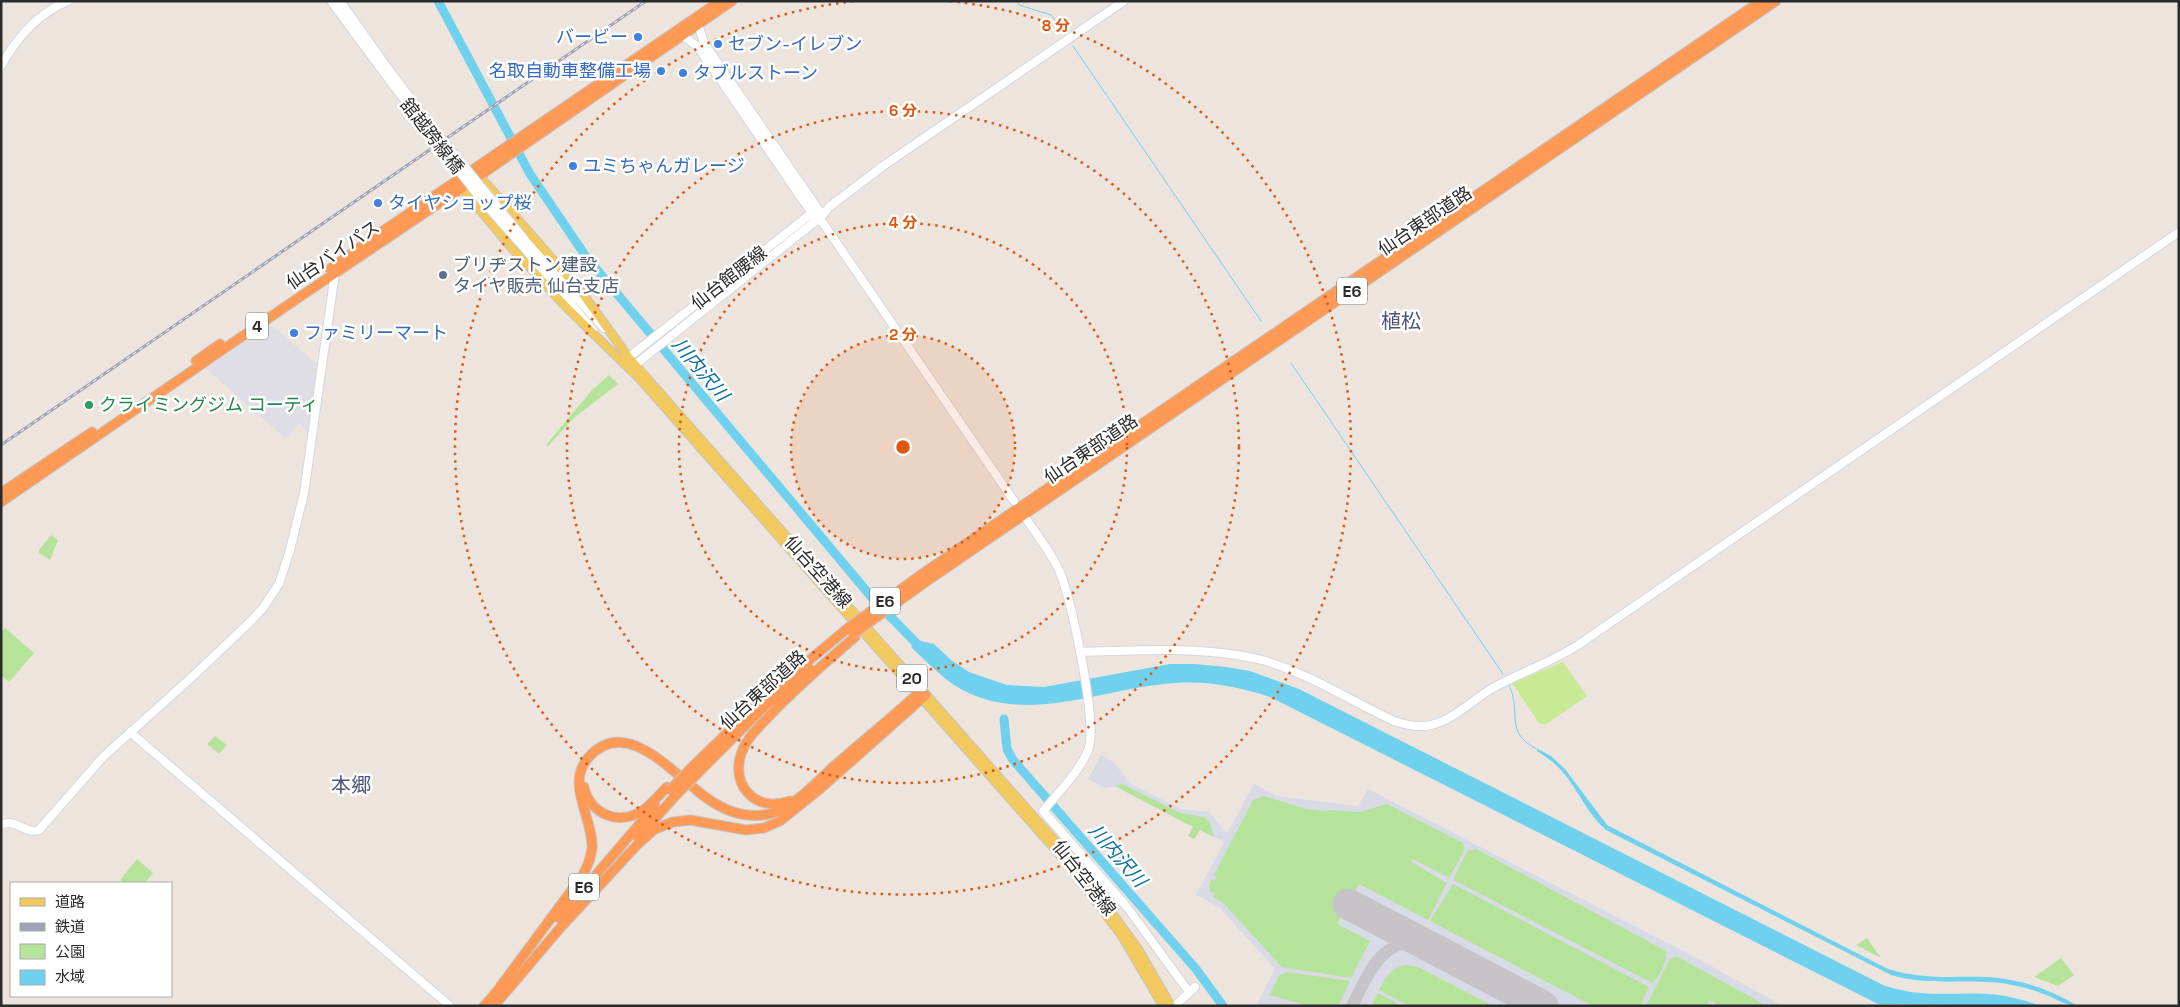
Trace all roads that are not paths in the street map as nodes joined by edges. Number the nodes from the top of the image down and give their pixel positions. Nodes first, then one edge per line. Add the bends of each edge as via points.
1 (68, 1) edge
2 (332, 1) edge
3 (340, 1) edge
4 (720, 1) edge
5 (732, 1) edge
6 (1124, 1) edge
7 (1762, 1) edge
8 (1776, 1) edge
9 (697, 21) junction
10 (679, 33) junction
11 (1, 66) edge
12 (386, 72) junction
13 (477, 172) junction
14 (459, 185) junction
15 (818, 216) junction
16 (2179, 232) edge
17 (522, 240) junction
18 (334, 273) junction
19 (618, 344) junction
20 (610, 351) junction
21 (629, 363) junction
22 (1, 493) edge
23 (1014, 501) dead end
24 (1, 502) edge
25 (1027, 520) dead end
26 (925, 577) junction
27 (852, 633) junction
28 (1080, 652) junction
29 (921, 694) junction
30 (130, 732) junction
31 (691, 770) junction
32 (671, 791) junction
33 (795, 800) junction
34 (790, 812) junction
35 (1, 825) edge
36 (563, 925) junction
37 (500, 987) junction
38 (450, 1006) edge
39 (484, 1006) edge
40 (494, 1006) edge
41 (1163, 1006) edge
42 (1173, 1006) edge

1 - 11 street via 46,13 26,31
2 - 12 street
3 - 12 street
4 - 9 highway, 仙台バイパス / 4
5 - 9 highway, 仙台バイパス / 4
6 - 15 street, 仙台館腰線 via 883,166
7 - 26 highway, 仙台東部道路 / E6
8 - 26 highway, 仙台東部道路 / E6
9 - 10 highway, 仙台バイパス / 4
9 - 15 street via 704,43
10 - 13 highway, 仙台バイパス / 4
10 - 15 street via 698,47
12 - 17 street, 舘越跨線橋, bridge via 449,159
13 - 14 highway, 仙台バイパス / 4
13 - 19 main road, 仙台空港線 / 20 via 582,293
14 - 18 highway, 仙台バイパス / 4
14 - 20 main road, 仙台空港線 / 20 via 525,262
14 - 22 highway, 仙台バイパス / 4
15 - 21 street, 仙台館腰線
15 - 23 street
16 - 28 street via 1578,645 1554,660 1493,688 1433,725 1407,726 1292,671 1242,656 1208,652
17 - 19 street
17 - 20 street
18 - 24 highway, 仙台バイパス / 4
18 - 30 street via 304,493 279,584 250,622
19 - 21 main road, 仙台空港線 / 20
20 - 21 main road, 仙台空港線 / 20
21 - 29 main road, 仙台空港線 / 20
25 - 28 street via 1059,569 1070,602
26 - 27 highway, 仙台東部道路 / E6, bridge
26 - 27 highway, 仙台東部道路 / E6, bridge
27 - 31 highway, 仙台東部道路 / E6
27 - 31 highway, 仙台東部道路 / E6 via 798,668 731,728
27 - 33 highway via 757,729 742,750 739,778 751,796 770,804
28 - 42 street via 1092,728 1089,748 1043,811 1127,907 1192,989
29 - 33 highway
29 - 34 highway
29 - 41 main road, 仙台空港線 / 20 via 1088,889 1122,936
29 - 42 main road, 仙台空港線 / 20 via 1057,842 1098,892
30 - 35 street via 103,757 39,830 30,831 12,823
30 - 38 street
31 - 32 highway, 仙台東部道路 / E6, bridge
32 - 34 highway via 643,810 620,818 605,815 594,807 586,795 584,782 594,759 611,750 625,749 649,757 705,803 727,815 742,820 758,820
32 - 36 highway, 仙台東部道路 / E6
32 - 37 highway, 仙台東部道路 / E6 via 607,860
33 - 37 highway via 777,812 753,816 738,814 712,802 645,749 618,744 594,752 585,762 579,781 591,835 588,866
34 - 36 highway via 780,821 755,830 690,820 661,826 637,845
36 - 40 highway, 仙台東部道路 / E6
37 - 39 highway, 仙台東部道路 / E6

